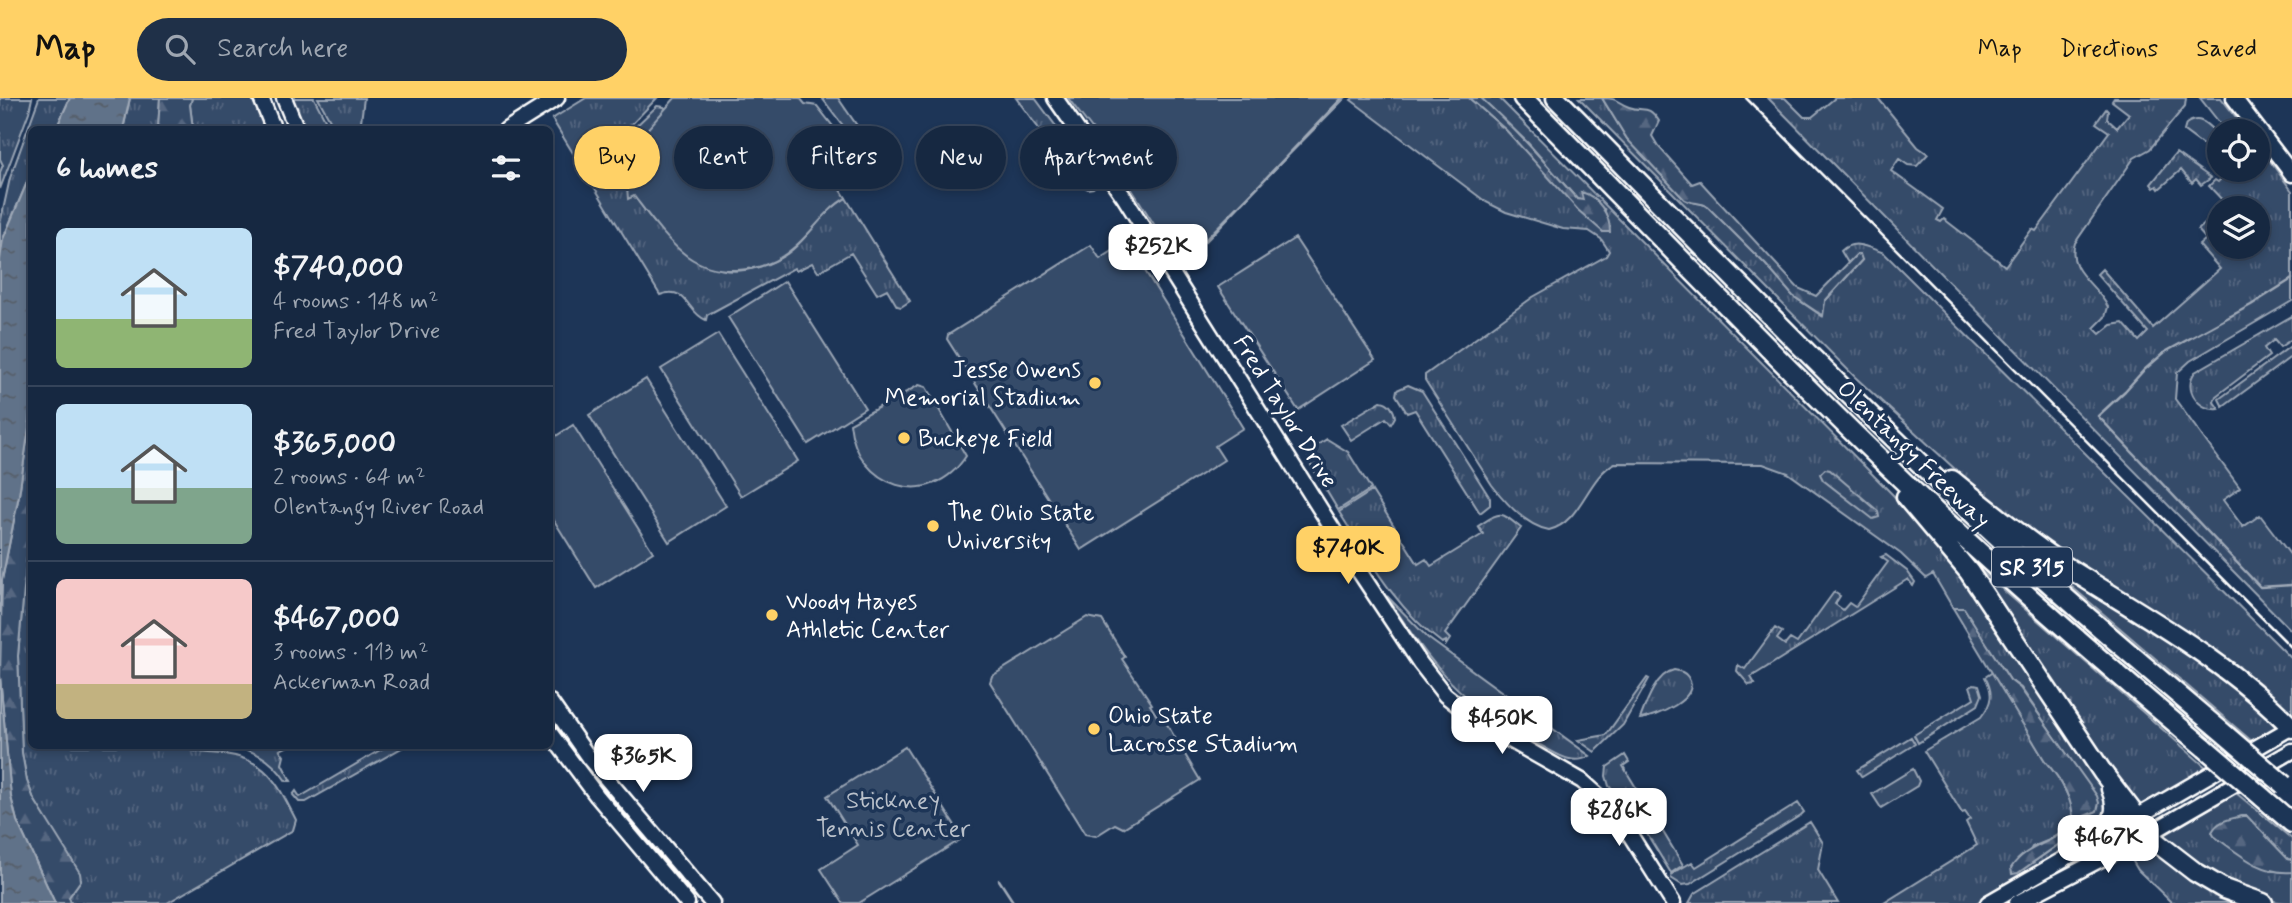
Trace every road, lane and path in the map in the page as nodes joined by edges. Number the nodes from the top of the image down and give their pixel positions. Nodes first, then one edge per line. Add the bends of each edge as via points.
1 (261, 98) edge
2 (284, 98) edge
3 (557, 98) edge
4 (1055, 98) edge
5 (1523, 98) edge
6 (1556, 98) edge
7 (2234, 98) edge
8 (272, 126) edge
9 (295, 126) edge
10 (512, 126) edge
11 (2292, 174) edge
12 (1845, 390) junction
13 (1828, 407) junction
14 (553, 706) edge
15 (2292, 727) edge
16 (553, 737) edge
17 (2292, 751) edge
18 (2103, 773) junction
19 (2288, 788) edge
20 (2136, 816) junction
21 (2292, 823) edge
22 (2147, 835) junction
23 (2097, 838) junction
24 (687, 903) edge
25 (712, 903) edge
26 (1673, 903) edge
27 (1988, 903) edge
28 (2017, 903) edge
29 (2263, 903) edge

1 - 8 main road
2 - 9 main road
3 - 10 main road
4 - 26 main road, Fred Taylor Drive via 1119,189 1420,663 1445,695 1482,724 1582,781 1600,797 1617,814
5 - 13 highway, Olentangy Freeway / SR 315
6 - 12 highway, Olentangy Freeway / SR 315
7 - 11 main road
12 - 15 highway via 2016,533 2205,656
12 - 19 highway, Olentangy Freeway / SR 315, bridge via 2079,610
13 - 18 highway via 1969,572
13 - 21 highway, Olentangy Freeway / SR 315, bridge via 2054,619
14 - 25 main road via 589,758
15 - 20 main road
16 - 24 main road
17 - 22 main road
18 - 20 highway
18 - 23 highway via 2112,790 2115,819
20 - 22 highway
20 - 23 main road
22 - 28 main road
22 - 29 highway via 2204,878
23 - 27 main road

